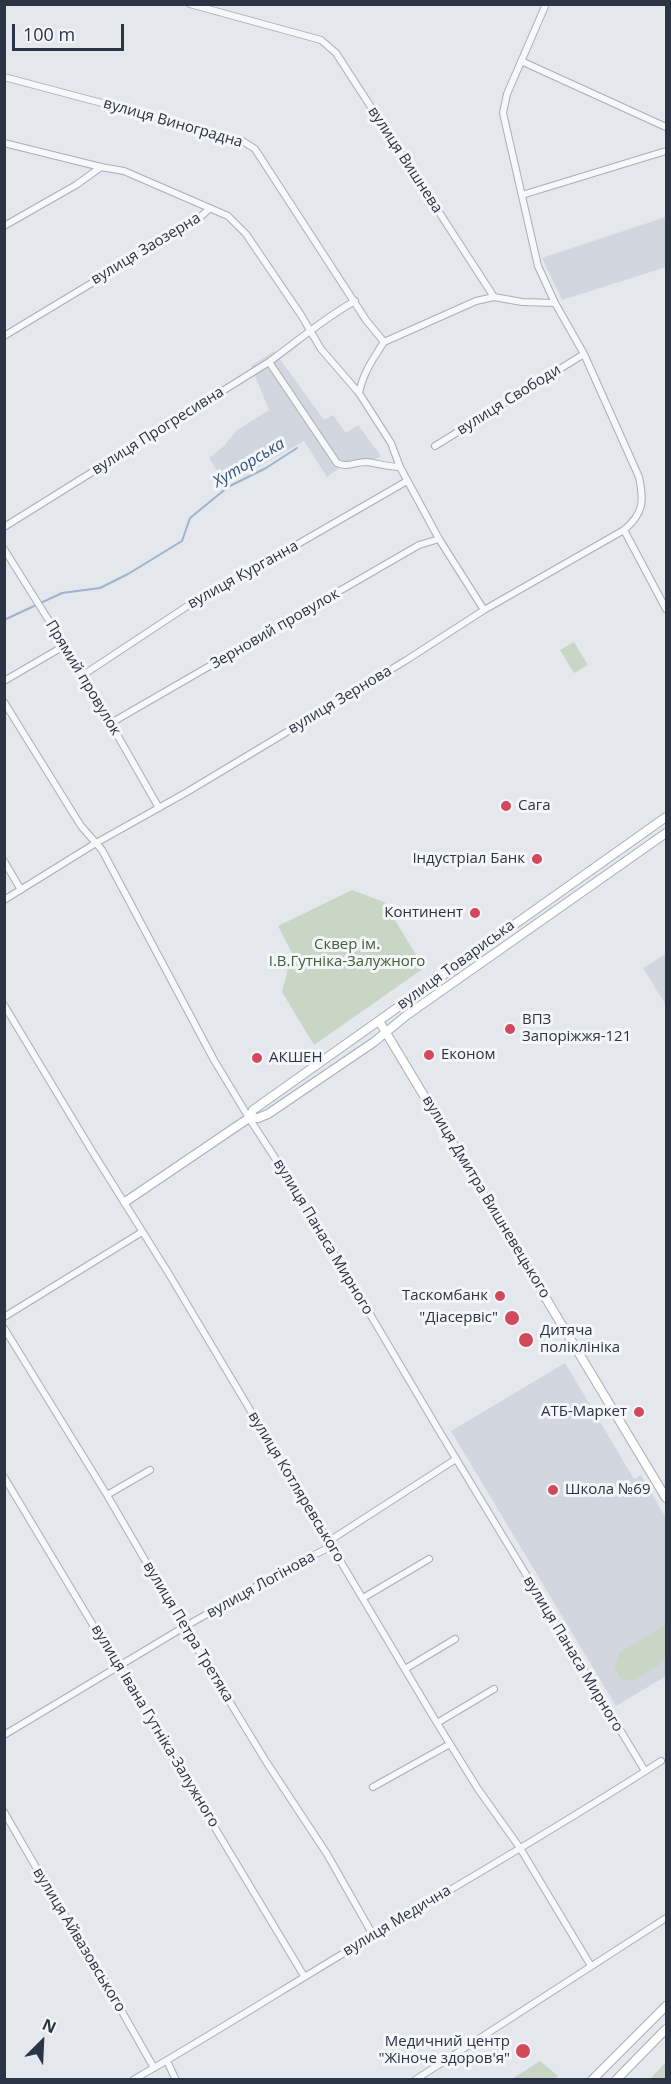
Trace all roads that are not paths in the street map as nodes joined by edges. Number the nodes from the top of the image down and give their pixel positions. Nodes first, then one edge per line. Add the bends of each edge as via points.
1 (190, 4) edge
2 (546, 4) edge
3 (521, 61) junction
4 (4, 77) edge
5 (666, 127) edge
6 (4, 143) edge
7 (666, 151) edge
8 (101, 167) junction
9 (522, 195) junction
10 (209, 209) junction
11 (4, 226) edge
12 (494, 297) junction
13 (355, 301) junction
14 (555, 303) junction
15 (310, 333) junction
16 (4, 336) edge
17 (384, 342) junction
18 (584, 354) junction
19 (269, 362) junction
20 (359, 393) junction
21 (435, 446) dead end
22 (400, 467) junction
23 (407, 481) junction
24 (4, 527) edge
25 (624, 530) junction
26 (440, 539) junction
27 (4, 549) edge
28 (666, 609) edge
29 (484, 610) junction
30 (64, 646) junction
31 (83, 675) junction
32 (4, 681) edge
33 (4, 702) edge
34 (111, 723) junction
35 (159, 808) junction
36 (666, 817) edge
37 (666, 833) edge
38 (96, 843) junction
39 (4, 861) edge
40 (21, 890) junction
41 (4, 900) edge
42 (401, 1004) junction
43 (4, 1005) edge
44 (407, 1015) junction
45 (379, 1021) junction
46 (387, 1032) junction
47 (249, 1118) junction
48 (125, 1202) junction
49 (142, 1232) junction
50 (4, 1317) edge
51 (4, 1328) edge
52 (456, 1459) junction
53 (150, 1470) dead end
54 (4, 1477) edge
55 (107, 1495) junction
56 (666, 1498) edge
57 (331, 1543) junction
58 (429, 1559) dead end
59 (363, 1598) junction
60 (184, 1627) junction
61 (455, 1639) dead end
62 (119, 1665) junction
63 (405, 1669) junction
64 (494, 1689) dead end
65 (437, 1723) junction
66 (4, 1735) edge
67 (450, 1744) junction
68 (660, 1761) dead end
69 (645, 1771) junction
70 (374, 1787) dead end
71 (4, 1812) edge
72 (520, 1848) junction
73 (666, 1918) edge
74 (374, 1935) junction
75 (591, 1966) junction
76 (304, 1976) junction
77 (666, 2006) edge
78 (666, 2029) edge
79 (167, 2061) junction
80 (154, 2068) junction
81 (133, 2079) edge
82 (176, 2079) edge
83 (415, 2079) edge
84 (592, 2079) edge
85 (616, 2079) edge

1 - 12 street, вулиця Вишнева via 329,45
2 - 3 street, вулиця Зернова
3 - 5 street
3 - 9 street, вулиця Зернова via 503,113
4 - 13 street, вулиця Виноградна via 249,144
6 - 8 street
7 - 9 street
8 - 10 street via 124,171
8 - 11 street
9 - 14 street, вулиця Зернова via 538,267
10 - 15 street, вулиця Заозерна via 228,216 246,234
10 - 16 street, вулиця Заозерна
12 - 14 street
12 - 17 street via 476,301
13 - 15 street, вулиця Прогресивна
13 - 17 street, вулиця Виноградна
14 - 18 street, вулиця Зернова
15 - 19 street, вулиця Прогресивна
15 - 20 street, вулиця Заозерна
17 - 20 street via 369,363
18 - 21 street, вулиця Свободи
18 - 25 street, вулиця Зернова via 639,477 641,509
19 - 22 street via 337,463
19 - 24 street, вулиця Прогресивна
20 - 22 street, вулиця Заозерна via 392,443
22 - 23 street
23 - 26 street
23 - 31 street, вулиця Курганна via 198,599
25 - 28 street
25 - 29 street, вулиця Зернова
26 - 29 street
26 - 34 street, Зерновий провулок via 418,545
27 - 30 street, Прямий провулок
29 - 35 street, вулиця Зернова
30 - 31 street, Прямий провулок
30 - 32 street
31 - 34 street, Прямий провулок
33 - 38 street, вулиця Панаса Мирного via 73,814
34 - 35 street, Прямий провулок
35 - 38 street, вулиця Зернова
36 - 42 street, вулиця Товариська
37 - 44 street, вулиця Товариська
38 - 40 street, вулиця Зернова
38 - 47 street, вулиця Панаса Мирного
39 - 40 street
40 - 41 street, вулиця Зернова
42 - 44 street via 398,1013
42 - 45 street, вулиця Товариська
43 - 48 street, вулиця Котляревського
44 - 46 street, вулиця Товариська
45 - 46 street, вулиця Дмитра Вишневецького
45 - 47 street, вулиця Товариська via 253,1110
46 - 47 street, вулиця Товариська via 268,1114
46 - 56 street, вулиця Дмитра Вишневецького
47 - 48 street, вулиця Товариська
47 - 52 street, вулиця Панаса Мирного via 303,1201
48 - 49 street, вулиця Котляревського
49 - 50 street
49 - 57 street, вулиця Котляревського
51 - 55 street, вулиця Петра Третяка
52 - 57 street, вулиця Логінова
52 - 69 street, вулиця Панаса Мирного
53 - 55 street
54 - 62 street, вулиця Івана Гутніка-Залужного
55 - 60 street, вулиця Петра Третяка
57 - 59 street, вулиця Котляревського
57 - 60 street, вулиця Логінова
58 - 59 street
59 - 63 street, вулиця Котляревського
60 - 62 street, вулиця Логінова
60 - 74 street, вулиця Петра Третяка
61 - 63 street
62 - 66 street, вулиця Логінова
62 - 76 street, вулиця Івана Гутніка-Залужного
63 - 65 street, вулиця Котляревського
64 - 65 street
65 - 67 street, вулиця Котляревського
67 - 70 street
67 - 72 street, вулиця Котляревського
68 - 69 street, вулиця Медична
69 - 72 street, вулиця Медична
71 - 80 street, вулиця Айвазовського
72 - 74 street, вулиця Медична
72 - 75 street, вулиця Котляревського
73 - 75 street
74 - 76 street, вулиця Медична
75 - 83 street
76 - 79 street, вулиця Медична
77 - 84 street
78 - 85 street
79 - 80 street, вулиця Медична
79 - 82 street
80 - 81 street, вулиця Медична

